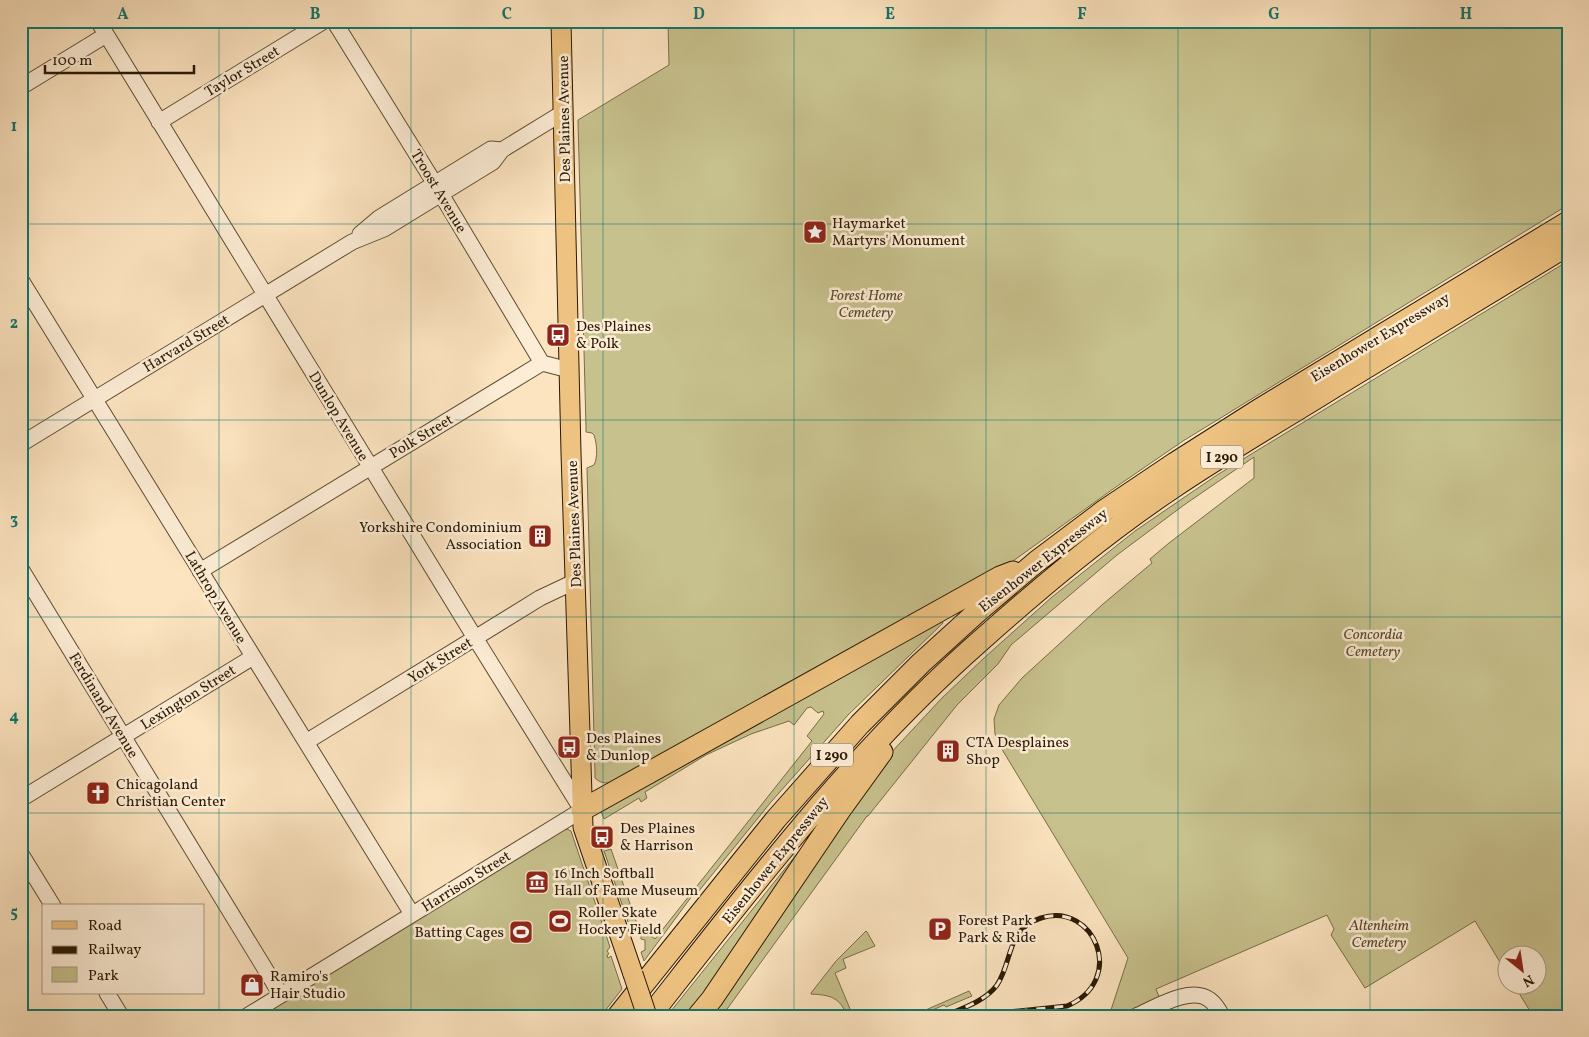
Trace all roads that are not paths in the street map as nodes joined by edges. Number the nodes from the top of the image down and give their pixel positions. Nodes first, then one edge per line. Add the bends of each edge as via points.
1 (98, 21) edge
2 (324, 21) edge
3 (334, 21) edge
4 (561, 21) edge
5 (106, 35) junction
6 (21, 87) edge
7 (564, 112) junction
8 (159, 122) junction
9 (438, 189) junction
10 (1568, 222) edge
11 (1568, 244) edge
12 (21, 280) edge
13 (265, 295) junction
14 (542, 363) junction
15 (569, 370) junction
16 (95, 399) junction
17 (21, 444) edge
18 (370, 466) junction
19 (1036, 562) junction
20 (21, 569) edge
21 (200, 571) junction
22 (576, 581) junction
23 (475, 638) junction
24 (253, 658) junction
25 (906, 710) junction
26 (124, 737) junction
27 (306, 742) junction
28 (21, 799) edge
29 (582, 810) junction
30 (21, 854) edge
31 (52, 904) edge
32 (412, 914) junction
33 (108, 994) edge
34 (281, 995) junction
35 (700, 1015) edge
36 (121, 1016) edge
37 (247, 1016) edge
38 (618, 1016) edge
39 (648, 1016) edge
40 (1136, 1016) edge
41 (1222, 1016) edge

1 - 5 street, Dunlop Avenue
2 - 8 street, Taylor Street
3 - 9 street, Troost Avenue
4 - 7 main road, Des Plaines Avenue
5 - 6 street
5 - 8 street, Dunlop Avenue
7 - 9 street, Harvard Street via 502,150 492,149
7 - 15 main road, Des Plaines Avenue
8 - 13 street, Dunlop Avenue
9 - 13 street, Harvard Street via 384,229 352,242
9 - 14 street, Troost Avenue
10 - 19 highway, Eisenhower Expressway / I 290 via 1175,463
11 - 25 highway, Eisenhower Expressway / I 290 via 1166,493 1012,613
12 - 16 street, Lathrop Avenue
13 - 16 street, Harvard Street
13 - 18 street, Dunlop Avenue
14 - 15 street
14 - 18 street, Polk Street
15 - 22 main road, Des Plaines Avenue
16 - 17 street, Harvard Street
16 - 21 street, Lathrop Avenue
18 - 21 street, Polk Street
18 - 23 street, Dunlop Avenue
19 - 29 highway via 1000,577
19 - 38 highway, Eisenhower Expressway / I 290 via 921,663 860,724 776,819
20 - 26 street, Ferdinand Avenue
21 - 24 street, Lathrop Avenue
22 - 23 street, York Street via 540,598
22 - 29 main road, Des Plaines Avenue
23 - 27 street, York Street
23 - 29 street, Dunlop Avenue
24 - 26 street, Lexington Street
24 - 27 street, Lathrop Avenue
25 - 35 highway via 883,752
25 - 39 highway, Eisenhower Expressway / I 290 via 821,802
26 - 28 street, Lexington Street
26 - 34 street, Ferdinand Avenue
27 - 32 street, Lathrop Avenue
29 - 32 street, Harrison Street
29 - 39 main road, Des Plaines Avenue, bridge via 583,827
30 - 31 street
32 - 34 street, Harrison Street
33 - 36 street
34 - 37 street, Harrison Street
40 - 41 street via 1185,995 1196,994 1211,1000

